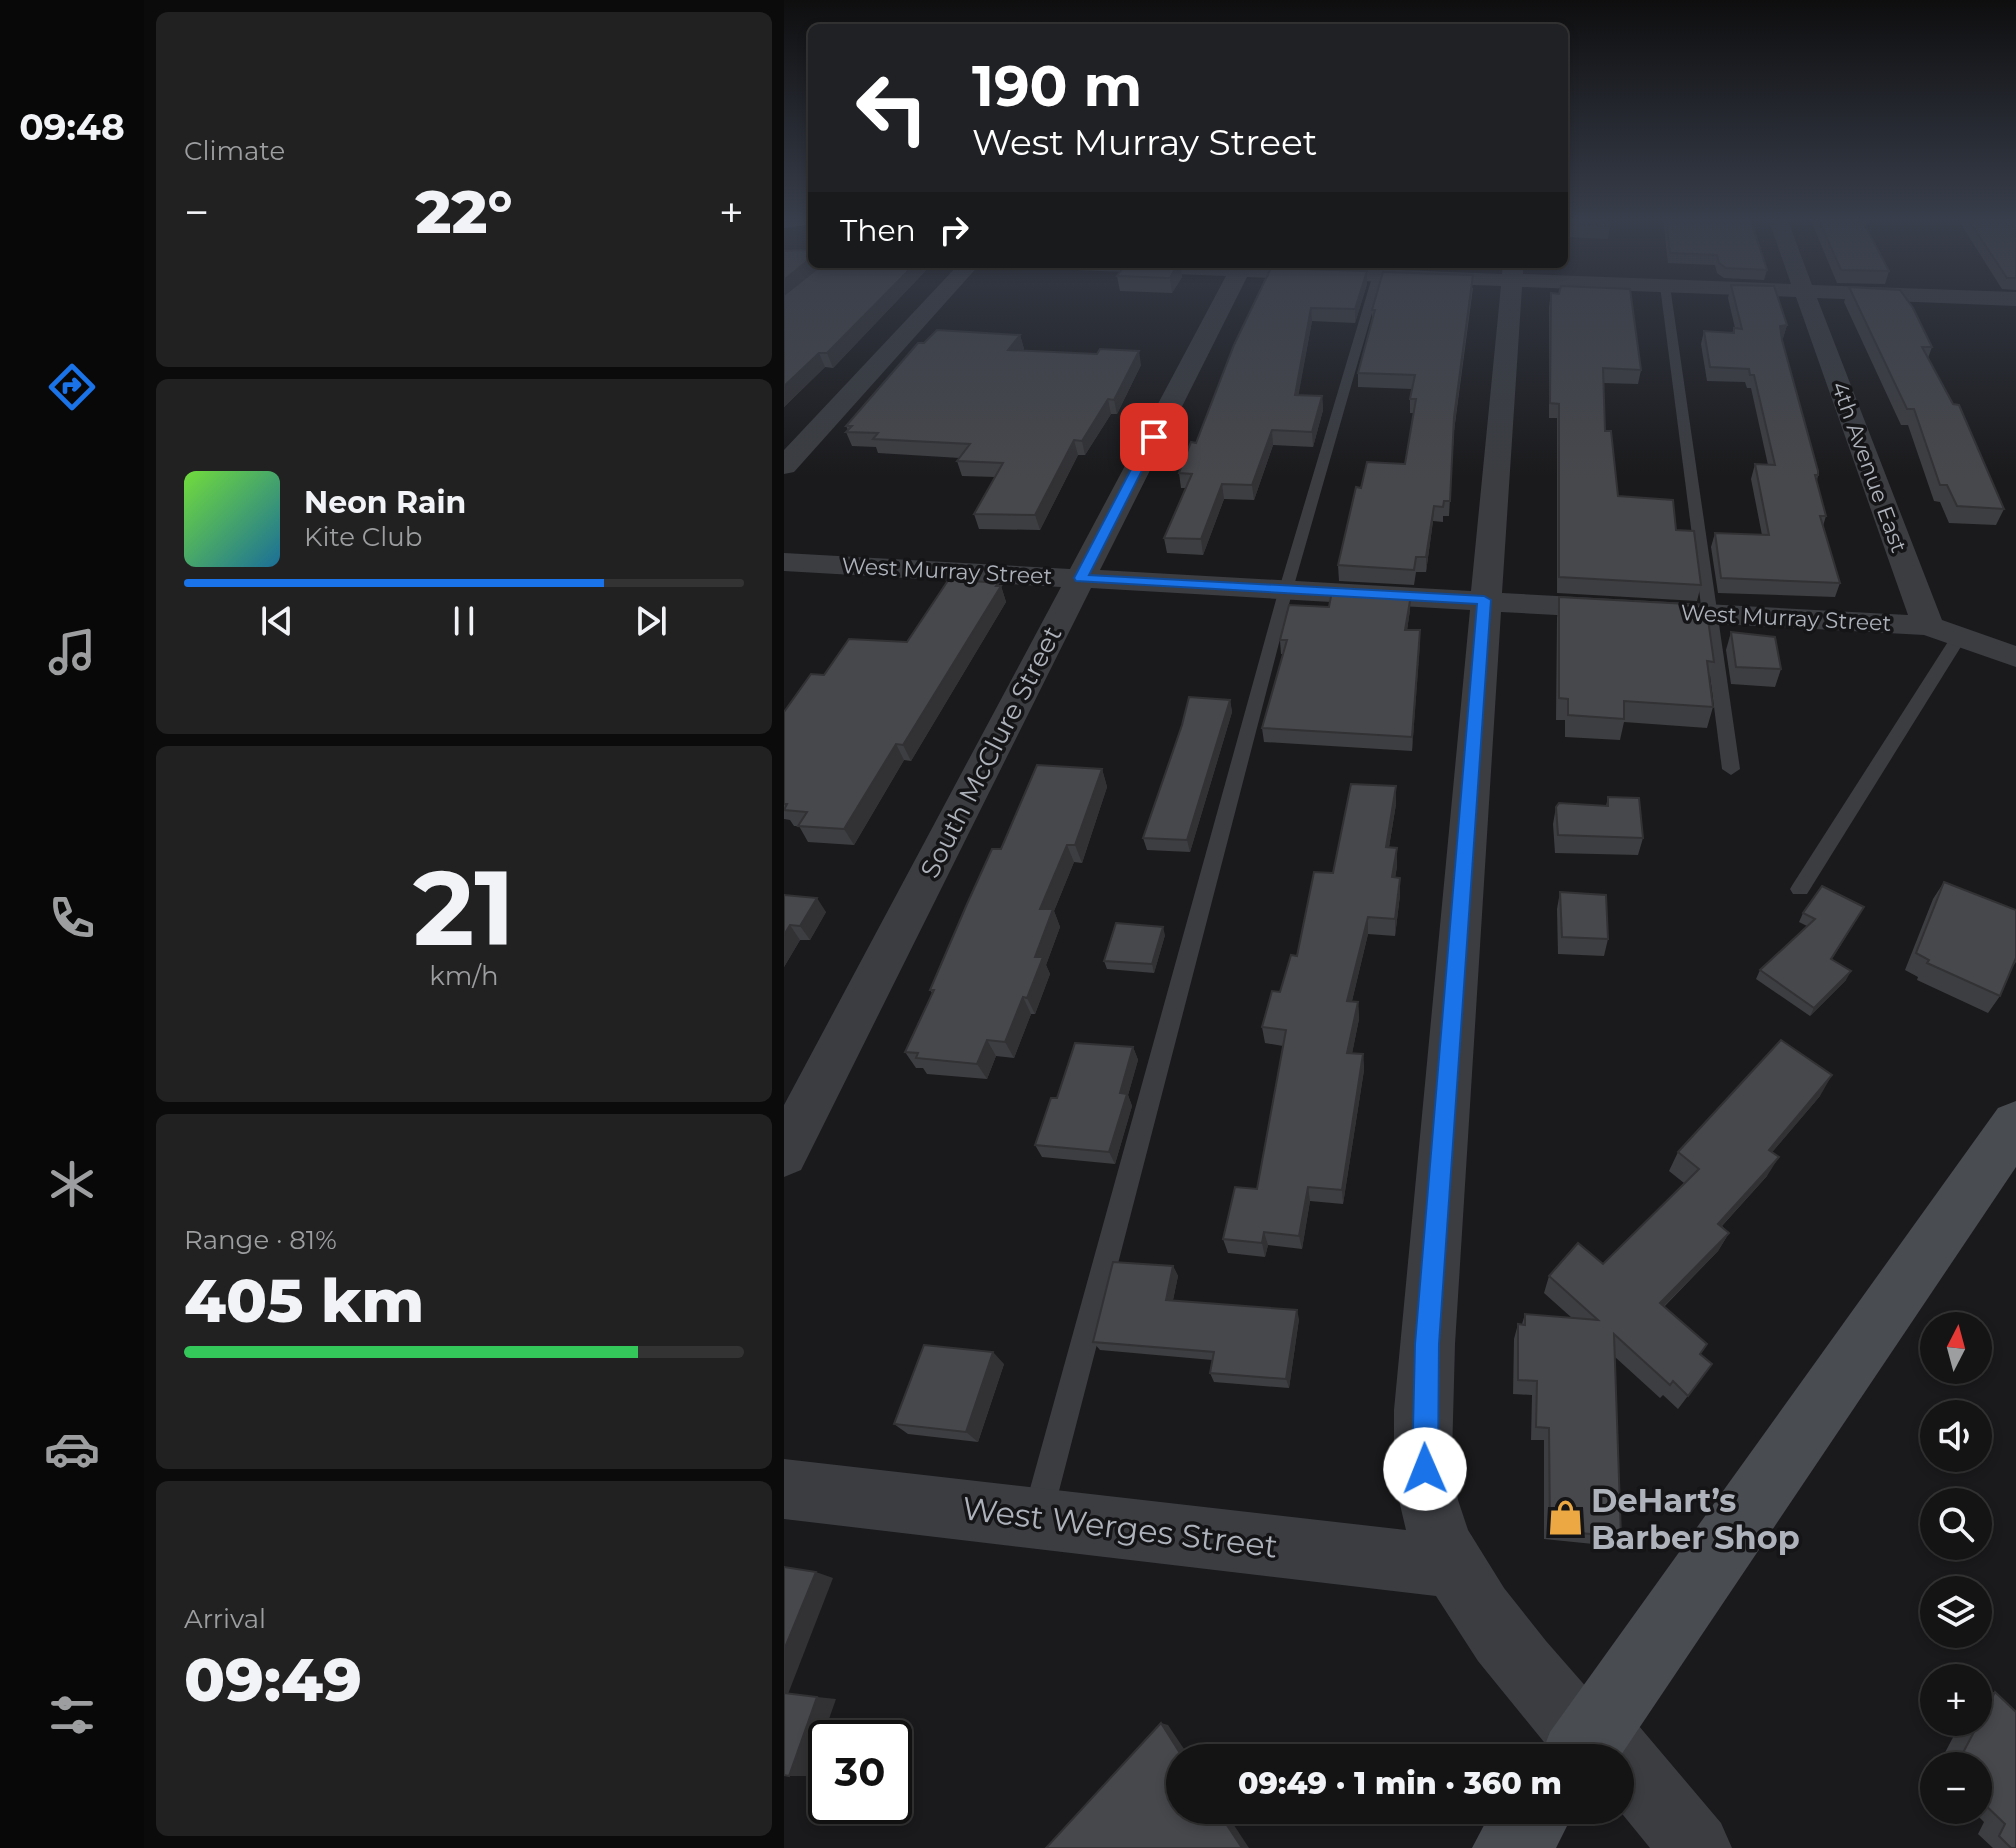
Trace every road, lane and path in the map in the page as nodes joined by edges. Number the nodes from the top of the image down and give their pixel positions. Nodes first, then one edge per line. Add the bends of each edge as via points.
1 (933, 304) edge
2 (1222, 304) edge
3 (1369, 304) edge
4 (1510, 304) edge
5 (1668, 304) edge
6 (1808, 304) edge
7 (784, 466) edge
8 (784, 562) edge
9 (1081, 578) junction
10 (1286, 589) junction
11 (1484, 600) junction
12 (1710, 613) junction
13 (1928, 626) junction
14 (1959, 637) junction
15 (2016, 657) edge
16 (1731, 769) dead end
17 (1800, 889) dead end
18 (2016, 1124) edge
19 (784, 1154) edge
20 (784, 1489) edge
21 (1037, 1517) junction
22 (1455, 1567) junction
23 (1587, 1743) edge
24 (1528, 1824) edge
25 (1510, 1848) edge
26 (1696, 1848) edge

1 - 7 street
2 - 9 street, South McClure Street
3 - 10 lane
4 - 11 street
5 - 12 lane
6 - 13 street, 4th Avenue East
8 - 9 street, West Murray Street
9 - 10 street, West Murray Street
9 - 19 street, South McClure Street
10 - 11 street, West Murray Street
10 - 21 lane
11 - 12 street, West Murray Street
11 - 22 street via 1425,1382 1427,1495
12 - 13 street, West Murray Street
12 - 16 lane
13 - 14 street, West Murray Street
14 - 15 street, West Murray Street
14 - 17 lane
18 - 23 main road
20 - 21 street, West Werges Street
21 - 22 street, West Werges Street
22 - 23 street via 1490,1622
23 - 26 street
24 - 25 main road

